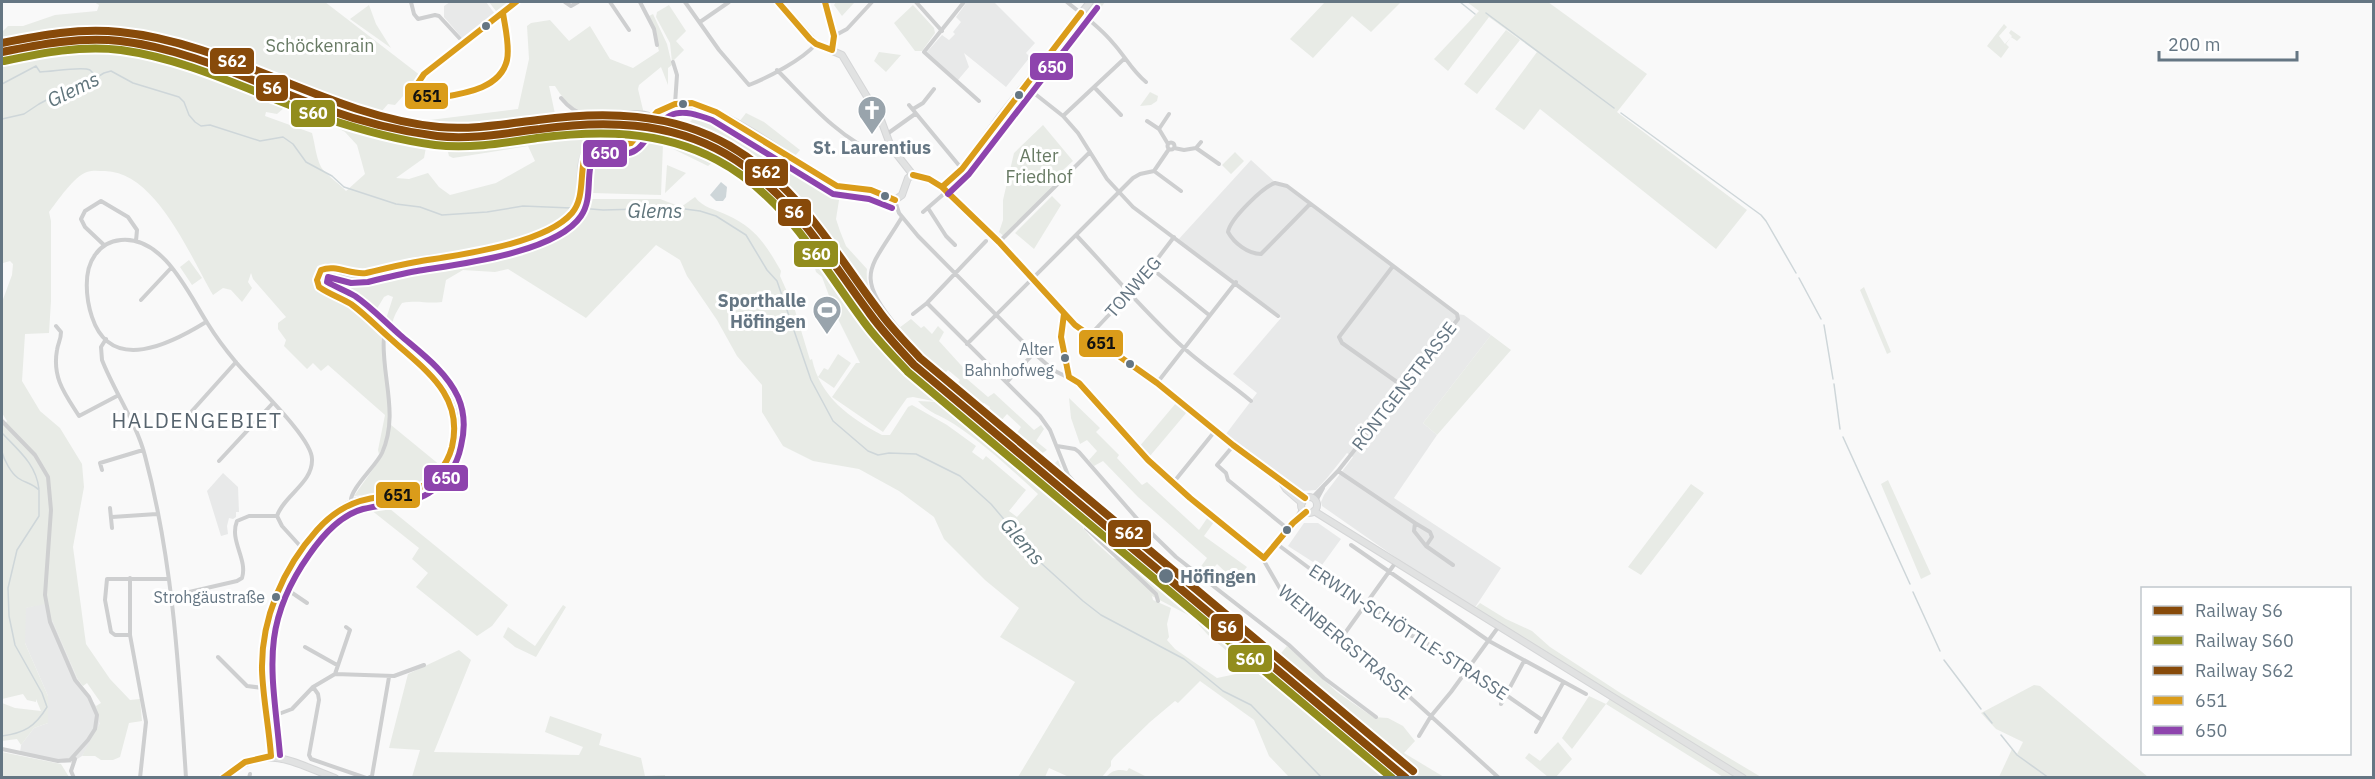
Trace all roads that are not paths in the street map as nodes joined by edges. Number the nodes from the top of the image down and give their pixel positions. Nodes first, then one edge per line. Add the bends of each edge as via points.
1 (411, 2) edge
2 (516, 2) edge
3 (565, 2) edge
4 (578, 2) edge
5 (610, 2) edge
6 (640, 2) edge
7 (685, 2) edge
8 (729, 2) edge
9 (778, 2) edge
10 (825, 2) edge
11 (872, 2) edge
12 (916, 2) edge
13 (964, 2) edge
14 (1067, 2) edge
15 (1090, 2) edge
16 (502, 13) junction
17 (1081, 13) junction
18 (700, 22) junction
19 (629, 30) dead end
20 (942, 31) junction
21 (834, 36) junction
22 (463, 42) junction
23 (657, 45) dead end
24 (816, 45) junction
25 (832, 50) junction
26 (1125, 58) junction
27 (673, 62) dead end
28 (777, 70) junction
29 (1146, 82) dead end
30 (1024, 85) junction
31 (1094, 87) junction
32 (934, 89) dead end
33 (561, 98) dead end
34 (979, 101) dead end
35 (675, 104) junction
36 (909, 105) dead end
37 (914, 112) junction
38 (1169, 114) dead end
39 (1121, 115) dead end
40 (653, 116) junction
41 (1063, 116) junction
42 (1147, 121) dead end
43 (1159, 129) junction
44 (886, 134) junction
45 (1201, 142) dead end
46 (891, 147) junction
47 (1170, 147) junction
48 (1196, 148) junction
49 (1090, 152) junction
50 (1219, 164) dead end
51 (962, 169) junction
52 (1154, 171) junction
53 (912, 175) junction
54 (944, 189) junction
55 (1181, 191) dead end
56 (1119, 192) junction
57 (895, 200) junction
58 (1310, 204) junction
59 (928, 208) junction
60 (924, 212) dead end
61 (902, 217) junction
62 (1076, 235) junction
63 (1174, 237) junction
64 (136, 241) junction
65 (986, 241) dead end
66 (999, 242) junction
67 (104, 245) junction
68 (955, 245) dead end
69 (1393, 266) junction
70 (172, 268) junction
71 (1151, 268) junction
72 (956, 273) junction
73 (1032, 278) junction
74 (1236, 282) junction
75 (1128, 293) junction
76 (141, 300) dead end
77 (927, 303) junction
78 (914, 314) dead end
79 (995, 314) junction
80 (1064, 314) junction
81 (1209, 315) junction
82 (1278, 316) dead end
83 (206, 322) junction
84 (56, 326) dead end
85 (898, 328) dead end
86 (384, 333) junction
87 (1089, 336) junction
88 (106, 339) junction
89 (967, 344) junction
90 (1183, 348) junction
91 (1034, 353) junction
92 (236, 362) junction
93 (1069, 377) junction
94 (1007, 382) junction
95 (1156, 383) junction
96 (1404, 387) junction
97 (117, 396) junction
98 (1251, 401) dead end
99 (272, 404) junction
100 (192, 411) dead end
101 (2, 421) edge
102 (1215, 431) junction
103 (1233, 445) junction
104 (1057, 446) junction
105 (143, 450) junction
106 (219, 461) dead end
107 (102, 470) dead end
108 (1338, 471) junction
109 (1173, 483) junction
110 (351, 502) junction
111 (1309, 505) junction
112 (111, 508) dead end
113 (157, 514) junction
114 (278, 516) junction
115 (112, 517) junction
116 (1415, 523) junction
117 (112, 528) dead end
118 (1288, 529) junction
119 (1276, 544) junction
120 (1351, 545) dead end
121 (1426, 546) junction
122 (303, 548) junction
123 (1264, 558) junction
124 (1396, 562) junction
125 (1453, 565) dead end
126 (1389, 572) junction
127 (130, 579) junction
128 (168, 579) junction
129 (282, 586) junction
130 (172, 596) junction
131 (1158, 601) dead end
132 (308, 603) dead end
133 (1366, 603) junction
134 (1500, 625) junction
135 (346, 627) dead end
136 (130, 635) junction
137 (1340, 640) junction
138 (1489, 640) junction
139 (305, 647) dead end
140 (219, 657) dead end
141 (1524, 661) junction
142 (337, 665) junction
143 (424, 665) dead end
144 (1466, 672) junction
145 (335, 674) junction
146 (388, 677) junction
147 (1563, 682) junction
148 (313, 687) junction
149 (264, 689) junction
150 (1586, 694) dead end
151 (1506, 695) junction
152 (1501, 704) dead end
153 (1431, 716) junction
154 (1376, 717) dead end
155 (268, 718) junction
156 (1542, 720) junction
157 (1536, 732) dead end
158 (1419, 736) dead end
159 (2, 749) edge
160 (271, 756) junction
161 (75, 758) junction
162 (74, 777) edge
163 (140, 777) edge
164 (186, 777) edge
165 (222, 777) edge
166 (335, 777) edge
167 (367, 777) edge
168 (1499, 777) edge
169 (1743, 777) edge

1 - 22 street via 418,19 439,16
2 - 16 street
3 - 4 street via 571,6
5 - 19 street
6 - 23 street via 654,29
7 - 18 street
8 - 18 street
9 - 24 main road
10 - 21 street
11 - 21 street via 847,29
12 - 20 street
13 - 20 street
14 - 17 street
15 - 17 main road
16 - 22 street
16 - 22 street via 508,52 497,79 472,91 432,99 425,95 420,80
17 - 26 street via 1104,32
17 - 30 main road
18 - 28 street via 749,85
20 - 34 street via 924,52
21 - 25 street
24 - 25 main road
24 - 28 street
25 - 44 main road via 845,58
26 - 29 street
26 - 31 street
27 - 35 street via 677,75
28 - 46 street via 853,139 878,153
30 - 41 street
30 - 51 main road
31 - 39 street
31 - 41 street
32 - 37 street
33 - 40 street via 588,117 631,111
35 - 40 main road
35 - 57 main road via 692,103 716,112 837,186 871,190
36 - 37 street
37 - 44 street
37 - 51 street
38 - 43 street
40 - 86 main road via 631,143 594,144 586,150 578,203 563,224 459,255 356,274 328,267 321,270 319,287 350,303
41 - 49 street
42 - 43 street
43 - 47 street
44 - 46 main road
45 - 48 street
46 - 53 main road
47 - 48 street
47 - 52 street
48 - 50 street
49 - 56 street
49 - 66 street
51 - 54 main road
52 - 55 street
52 - 56 street via 1140,174
53 - 54 main road via 929,179
53 - 57 main road
54 - 59 street
54 - 66 main road
56 - 62 street
56 - 63 street
57 - 61 street, WEINBERGSTRASSE
58 - 58 street, RÖNTGENSTRASSE via 1287,186 1271,184 1235,219 1228,232 1246,250 1261,254
58 - 69 street, RÖNTGENSTRASSE
59 - 60 street
59 - 68 street
61 - 72 street, WEINBERGSTRASSE
61 - 85 street via 870,272 874,296
62 - 73 street
62 - 75 street
63 - 71 street, TONWEG
63 - 74 street
64 - 67 street via 119,240
64 - 67 street via 137,230 128,218 104,200 85,211 81,219
64 - 70 street via 154,250
65 - 72 street
66 - 73 main road
67 - 88 street via 91,261 87,289 94,322
69 - 96 street, RÖNTGENSTRASSE via 1458,318
69 - 96 street via 1339,337
70 - 76 street
70 - 83 street via 192,294
71 - 75 street, TONWEG
71 - 81 street
72 - 77 street
72 - 79 street, WEINBERGSTRASSE
73 - 79 street
73 - 80 main road
74 - 81 street
74 - 82 street
75 - 87 street, TONWEG
75 - 90 street
77 - 78 street
77 - 89 street
79 - 89 street
79 - 91 street, WEINBERGSTRASSE
80 - 87 main road
80 - 93 street via 1061,334
81 - 90 street
83 - 88 street via 182,337 151,348 128,349
83 - 92 street
84 - 97 street via 61,332 58,383 79,416
86 - 110 street via 391,408 388,429 382,452 352,492
86 - 110 main road via 446,392 455,419 454,443 443,467 422,487 401,495
87 - 95 main road
88 - 97 street via 101,347 102,360
89 - 94 street
90 - 95 street
90 - 98 street
91 - 93 street, WEINBERGSTRASSE via 1053,370
91 - 94 street
92 - 99 street
92 - 100 street
93 - 109 street, WEINBERGSTRASSE
94 - 104 street via 1040,416
95 - 102 main road
96 - 108 street, RÖNTGENSTRASSE
97 - 105 street
99 - 106 street
99 - 114 street via 306,440 312,459 307,477 283,504
101 - 161 street via 35,455 48,477 51,510 45,594 50,622 70,670 97,715 95,729
102 - 103 main road
102 - 109 street
103 - 111 main road
103 - 118 street via 1217,465 1228,480
104 - 131 street via 1068,475 1084,493 1086,528
104 - 154 street via 1079,452 1176,557
105 - 107 street via 100,463
105 - 113 street
108 - 111 street, RÖNTGENSTRASSE
108 - 116 street
109 - 123 street, WEINBERGSTRASSE
110 - 122 main road via 326,521
111 - 118 street, RÖNTGENSTRASSE
111 - 124 main road
112 - 115 street
113 - 115 street
113 - 128 street
114 - 122 street via 282,526
114 - 130 street via 249,516 237,521 234,536 243,567 242,578
115 - 117 street
116 - 121 street via 1414,531
116 - 121 street via 1430,532 1432,537
118 - 119 street, RÖNTGENSTRASSE
119 - 123 street, RÖNTGENSTRASSE
119 - 133 street, ERWIN-SCHÖTTLE-STRASSE
120 - 126 street
121 - 125 street
122 - 129 main road
123 - 137 street, WEINBERGSTRASSE via 1282,592
124 - 126 street
124 - 134 main road
126 - 133 street
126 - 138 street
127 - 128 street
127 - 136 street
127 - 136 street via 107,579 105,600 111,632
128 - 130 street
129 - 132 street
129 - 149 main road via 263,646
130 - 164 street
133 - 137 street
133 - 144 street, ERWIN-SCHÖTTLE-STRASSE
134 - 138 street
134 - 169 main road
135 - 142 street via 350,630
136 - 163 street via 146,722
137 - 153 street, WEINBERGSTRASSE
138 - 141 street
138 - 144 street
139 - 142 street
140 - 149 street via 247,686
141 - 147 street
141 - 151 street
142 - 145 street
143 - 146 street
144 - 151 street, ERWIN-SCHÖTTLE-STRASSE
144 - 153 street
145 - 146 street
145 - 148 street
146 - 167 street via 372,776
147 - 150 street
147 - 156 street
148 - 155 street via 292,709
148 - 167 street via 319,700 311,759
149 - 155 main road
151 - 152 street
151 - 156 street, ERWIN-SCHÖTTLE-STRASSE
153 - 158 street
153 - 168 street, WEINBERGSTRASSE
155 - 160 main road
156 - 157 street
159 - 161 street via 58,761
160 - 165 main road via 245,761
160 - 166 main road
161 - 162 street via 71,771

